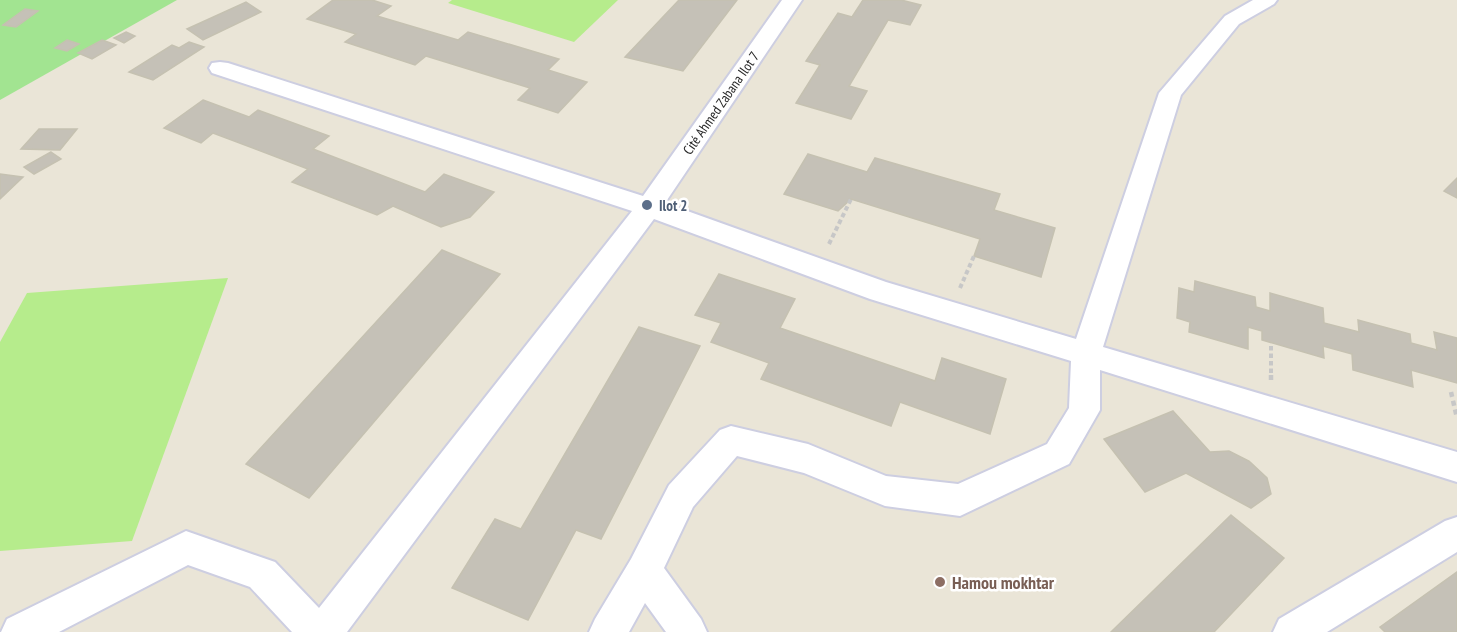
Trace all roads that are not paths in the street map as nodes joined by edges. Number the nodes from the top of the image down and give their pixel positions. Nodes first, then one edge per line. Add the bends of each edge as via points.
1 (792, 0) edge
2 (1267, 0) edge
3 (220, 68) dead end
4 (649, 207) junction
5 (1086, 353) junction
6 (1457, 467) edge
7 (1457, 533) edge
8 (644, 571) junction
9 (20, 632) edge
10 (317, 632) edge
11 (324, 632) edge
12 (608, 632) edge
13 (688, 632) edge
14 (1294, 632) edge

1 - 4 street, Cité Ahmed Zabana Ilot 7
2 - 5 street via 1232,20 1170,93
3 - 4 street
4 - 5 street via 880,291
4 - 11 street, Cité Ahmed Zabana Ilot 7
5 - 6 street
5 - 8 street via 1084,410 1058,454 960,500 885,491 808,459 730,440 681,496
7 - 14 street
8 - 12 street
8 - 13 street
9 - 10 street via 186,548 262,574

